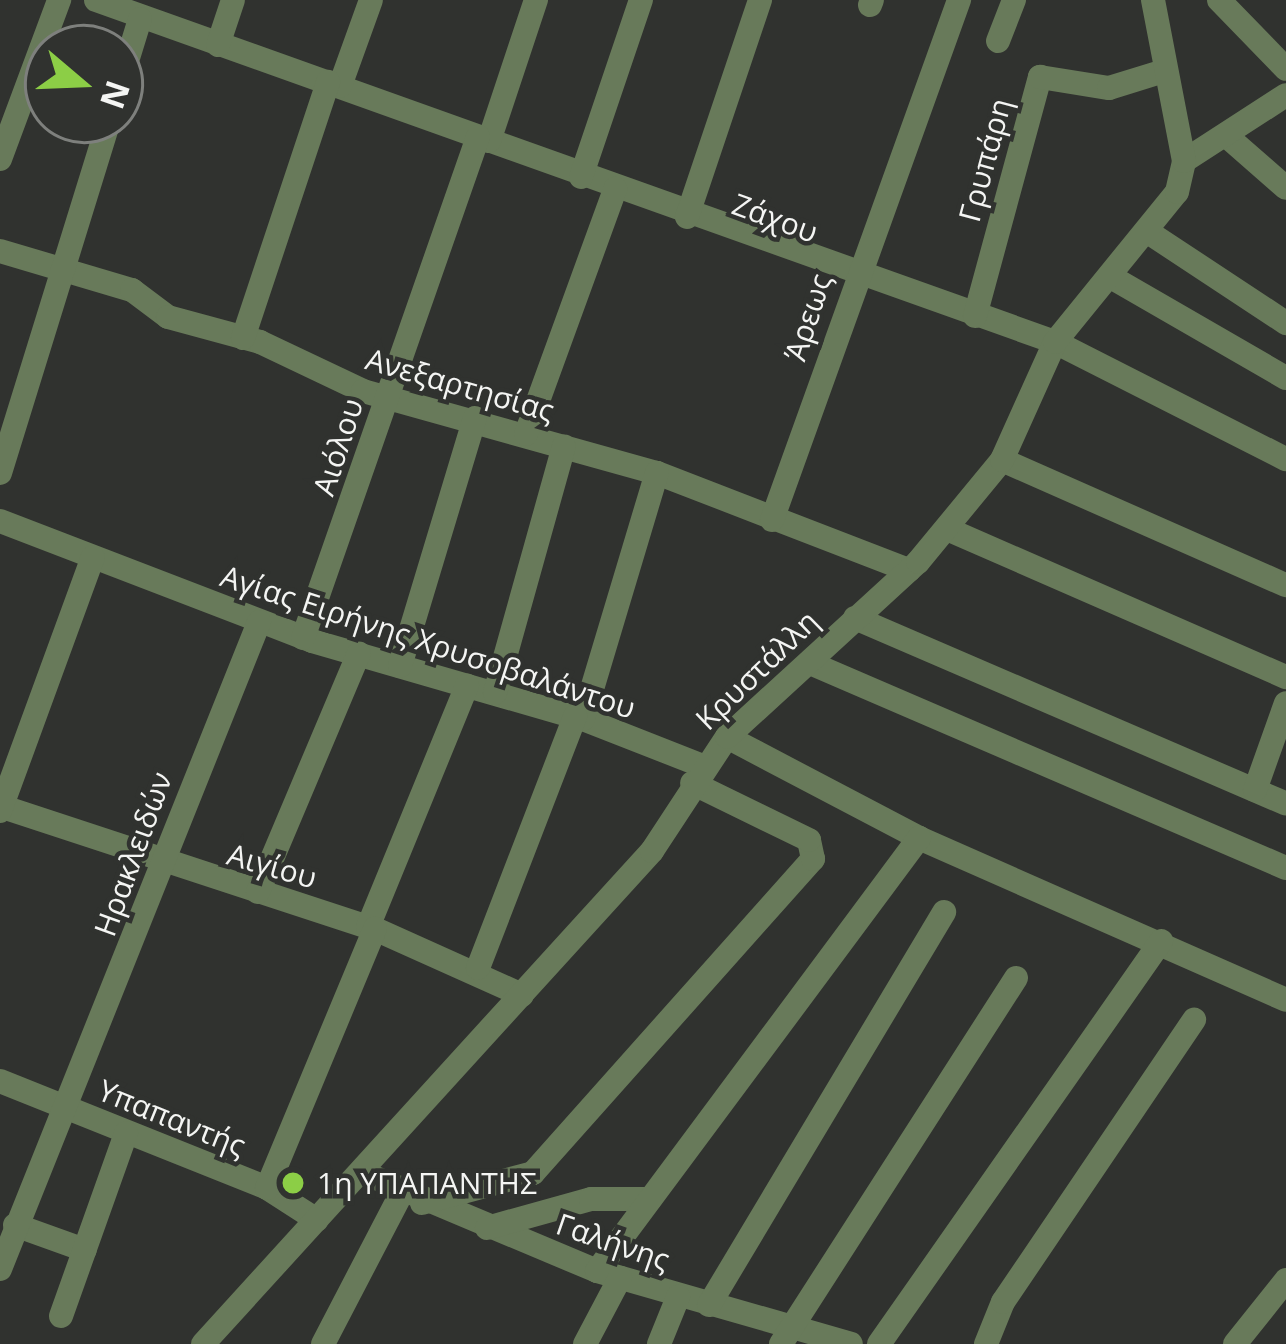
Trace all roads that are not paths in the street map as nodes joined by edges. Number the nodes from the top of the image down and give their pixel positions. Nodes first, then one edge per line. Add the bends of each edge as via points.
1 (59, 0) edge
2 (233, 0) edge
3 (371, 0) edge
4 (536, 0) edge
5 (641, 0) edge
6 (760, 0) edge
7 (959, 0) edge
8 (1014, 0) edge
9 (1153, 0) edge
10 (1219, 0) edge
11 (100, 1) edge
12 (140, 20) junction
13 (139, 24) edge
14 (998, 40) dead end
15 (218, 45) junction
16 (1286, 69) edge
17 (1164, 71) junction
18 (334, 84) junction
19 (1286, 95) edge
20 (484, 139) junction
21 (1230, 139) junction
22 (101, 144) edge
23 (0, 160) edge
24 (1184, 160) junction
25 (581, 177) junction
26 (1286, 188) edge
27 (615, 189) junction
28 (687, 217) junction
29 (1151, 234) junction
30 (0, 250) edge
31 (61, 270) junction
32 (852, 277) junction
33 (1111, 277) junction
34 (974, 316) junction
35 (1286, 323) edge
36 (243, 338) junction
37 (1055, 342) junction
38 (1286, 378) edge
39 (385, 396) junction
40 (475, 418) junction
41 (526, 434) junction
42 (564, 446) junction
43 (1286, 459) edge
44 (1002, 460) junction
45 (0, 472) edge
46 (657, 473) junction
47 (772, 520) junction
48 (1, 526) edge
49 (947, 529) junction
50 (93, 557) junction
51 (909, 570) junction
52 (1286, 585) edge
53 (855, 617) junction
54 (260, 622) junction
55 (304, 638) junction
56 (359, 653) junction
57 (810, 663) junction
58 (400, 666) junction
59 (1286, 677) edge
60 (467, 686) junction
61 (495, 693) junction
62 (1286, 703) edge
63 (579, 717) junction
64 (727, 736) junction
65 (698, 775) junction
66 (1255, 790) junction
67 (1286, 804) edge
68 (1, 808) edge
69 (919, 838) junction
70 (157, 862) junction
71 (1286, 868) edge
72 (187, 872) junction
73 (258, 892) junction
74 (145, 896) junction
75 (944, 912) dead end
76 (372, 928) junction
77 (1161, 941) junction
78 (478, 968) junction
79 (1016, 978) dead end
80 (522, 994) junction
81 (1286, 1000) edge
82 (1194, 1020) dead end
83 (0, 1081) edge
84 (71, 1110) junction
85 (126, 1133) junction
86 (364, 1173) junction
87 (267, 1188) junction
88 (411, 1198) junction
89 (650, 1199) junction
90 (317, 1220) junction
91 (15, 1225) junction
92 (487, 1228) junction
93 (85, 1250) junction
94 (0, 1269) edge
95 (608, 1275) junction
96 (1286, 1280) edge
97 (678, 1297) junction
98 (710, 1305) junction
99 (61, 1316) dead end
100 (784, 1334) edge
101 (202, 1344) edge
102 (323, 1344) edge
103 (585, 1344) edge
104 (659, 1344) edge
105 (850, 1344) edge
106 (879, 1344) edge
107 (986, 1344) edge
108 (1235, 1344) edge

1 - 23 street
2 - 15 street
3 - 18 street
4 - 20 street, Αιόλου
5 - 25 street
6 - 28 street
7 - 32 street, Άρεως
8 - 14 street
9 - 17 street
10 - 16 street
11 - 12 street, Ζάχου
12 - 13 street
12 - 15 street, Ζάχου
15 - 18 street, Ζάχου
17 - 24 street
17 - 34 street, Γρυπάρη via 1109,88 1040,76
18 - 20 street, Ζάχου
18 - 36 street
19 - 21 street
20 - 25 street, Ζάχου
20 - 39 street, Αιόλου
21 - 24 street
21 - 26 street
22 - 31 street
24 - 29 street, Κρυστάλλη
25 - 27 street, Ζάχου
27 - 28 street, Ζάχου
27 - 41 street
28 - 32 street, Ζάχου
29 - 33 street, Κρυστάλλη
29 - 35 street
30 - 31 street, Ανεξαρτησίας
31 - 36 street, Ανεξαρτησίας
31 - 45 street
32 - 34 street, Ζάχου
32 - 47 street, Άρεως
33 - 37 street, Κρυστάλλη
33 - 38 street
34 - 37 street, Ζάχου
36 - 39 street, Ανεξαρτησίας
37 - 43 street, Ζάχου
37 - 44 street, Κρυστάλλη
39 - 40 street, Ανεξαρτησίας
39 - 55 street, Αιόλου
40 - 41 street, Ανεξαρτησίας
40 - 58 street
41 - 42 street, Ανεξαρτησίας
42 - 46 street, Ανεξαρτησίας
42 - 61 street
44 - 49 street, Κρυστάλλη
44 - 52 street
46 - 47 street, Ανεξαρτησίας
46 - 63 street
47 - 51 street, Ανεξαρτησίας
48 - 50 street, Αγίας Ειρήνης Χρυσοβαλάντου
49 - 51 street, Κρυστάλλη
49 - 59 street
50 - 54 street, Αγίας Ειρήνης Χρυσοβαλάντου
50 - 68 street
51 - 53 street, Κρυστάλλη
53 - 57 street, Κρυστάλλη
53 - 66 street
54 - 55 street, Αγίας Ειρήνης Χρυσοβαλάντου
54 - 70 street, Ηρακλειδών
55 - 56 street, Αγίας Ειρήνης Χρυσοβαλάντου
56 - 58 street, Αγίας Ειρήνης Χρυσοβαλάντου
56 - 73 street
57 - 64 street, Κρυστάλλη
57 - 71 street
58 - 60 street, Αγίας Ειρήνης Χρυσοβαλάντου
60 - 61 street, Αγίας Ειρήνης Χρυσοβαλάντου
60 - 76 street
61 - 63 street, Αγίας Ειρήνης Χρυσοβαλάντου
62 - 66 street
63 - 65 street, Αγίας Ειρήνης Χρυσοβαλάντου
63 - 78 street
64 - 65 street, Κρυστάλλη
64 - 69 street
65 - 80 street, Κρυστάλλη via 652,851
65 - 88 street, Αγίας Ειρήνης Χρυσοβαλάντου via 808,840 813,859 532,1173
66 - 67 street
68 - 70 street, Αιγίου
69 - 77 street
69 - 89 street
70 - 72 street, Αιγίου
70 - 74 street, Ηρακλειδών
72 - 73 street, Αιγίου
72 - 74 street
73 - 76 street, Αιγίου
74 - 84 street, Ηρακλειδών
75 - 98 street
76 - 78 street, Αιγίου
76 - 87 street
77 - 81 street
77 - 106 street
78 - 80 street, Αιγίου
79 - 100 street
80 - 86 street, Κρυστάλλη via 448,1066
82 - 107 street via 1003,1301
83 - 84 street, Υπαπαντής
84 - 85 street, Υπαπαντής
84 - 91 street, Ηρακλειδών
85 - 87 street, Υπαπαντής
85 - 93 street
86 - 88 street, Γαλήνης
86 - 90 street, Κρυστάλλη
87 - 90 street, Υπαπαντής
88 - 92 street, Γαλήνης
88 - 102 street
89 - 92 street via 591,1199
89 - 95 street
90 - 101 street, Κρυστάλλη
91 - 93 street
91 - 94 street, Ηρακλειδών
92 - 95 street, Γαλήνης
93 - 99 street
95 - 97 street, Γαλήνης
95 - 103 street
96 - 108 street
97 - 98 street, Γαλήνης
97 - 104 street
98 - 100 street, Γαλήνης
100 - 105 street, Γαλήνης

